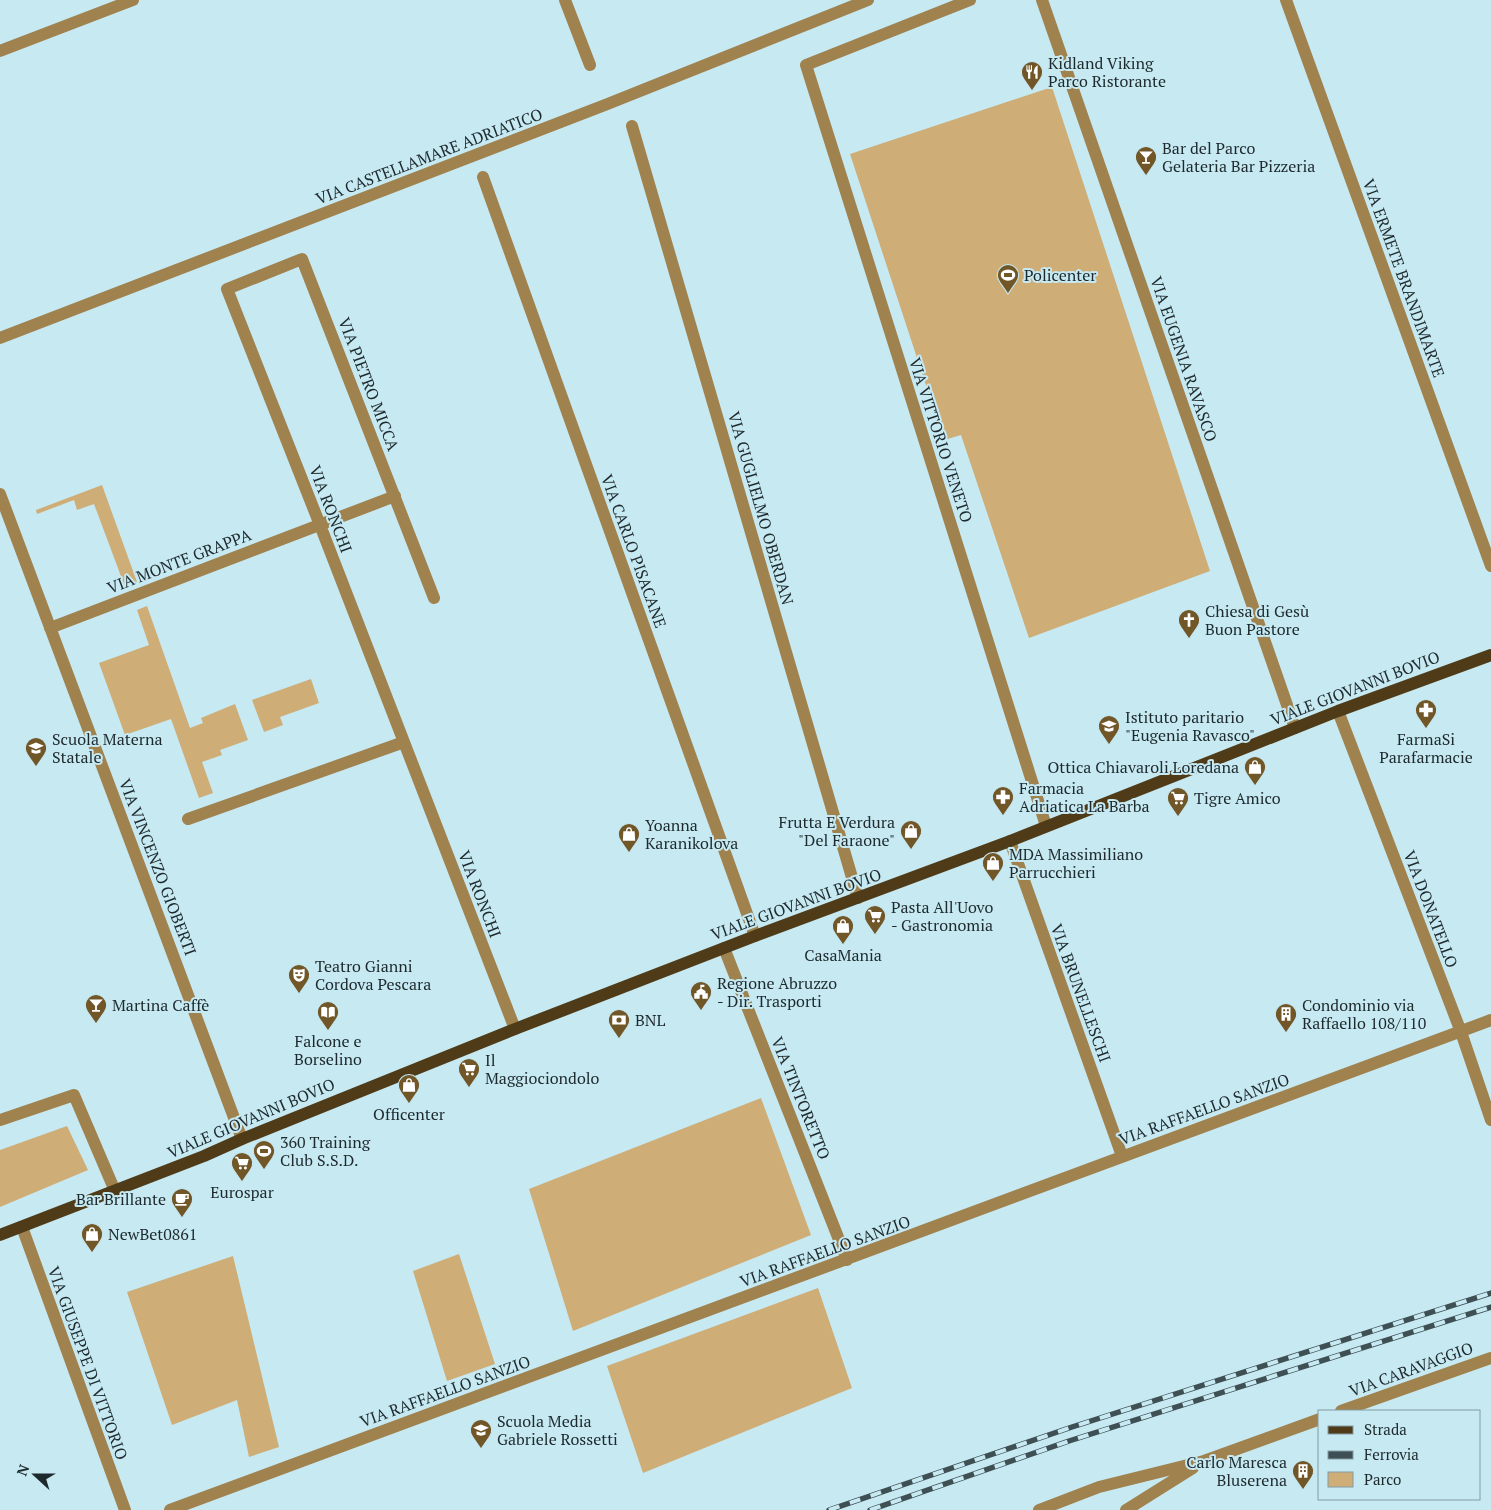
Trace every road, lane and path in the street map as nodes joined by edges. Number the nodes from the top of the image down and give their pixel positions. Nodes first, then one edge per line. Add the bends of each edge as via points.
1 (133, 0) edge
2 (565, 0) edge
3 (868, 0) edge
4 (970, 0) edge
5 (1042, 0) edge
6 (1286, 0) edge
7 (0, 51) edge
8 (590, 65) dead end
9 (632, 126) dead end
10 (483, 177) dead end
11 (226, 289) joint
12 (0, 338) edge
13 (0, 494) edge
14 (395, 496) junction
15 (320, 525) junction
16 (1491, 566) edge
17 (434, 598) dead end
18 (50, 628) junction
19 (1491, 655) edge
20 (1338, 712) junction
21 (1295, 728) junction
22 (404, 742) junction
23 (188, 819) dead end
24 (1046, 826) junction
25 (1010, 841) junction
26 (858, 898) junction
27 (755, 936) junction
28 (724, 948) junction
29 (1491, 1020) edge
30 (515, 1029) junction
31 (1460, 1032) junction
32 (0, 1120) edge
33 (1491, 1120) edge
34 (242, 1139) junction
35 (1122, 1156) junction
36 (115, 1191) junction
37 (22, 1227) junction
38 (0, 1236) edge
39 (848, 1260) junction
40 (1491, 1358) edge
41 (1344, 1410) edge
42 (1318, 1420) edge
43 (1204, 1461) junction
44 (124, 1510) edge
45 (170, 1510) edge
46 (1039, 1510) edge
47 (1126, 1510) edge

1 - 7 street
2 - 8 street
3 - 12 street, VIA CASTELLAMARE ADRIATICO via 614,102
4 - 24 street, VIA VITTORIO VENETO via 806,65
5 - 21 street, VIA EUGENIA RAVASCO
6 - 16 street, VIA ERMETE BRANDIMARTE
9 - 26 street, VIA GUGLIELMO OBERDAN
10 - 27 street, VIA CARLO PISACANE
11 - 14 street, VIA PIETRO MICCA via 302,259
11 - 15 street, VIA RONCHI
13 - 18 street, VIA VINCENZO GIOBERTI
14 - 15 street, VIA MONTE GRAPPA
14 - 17 street, VIA PIETRO MICCA
15 - 18 street, VIA MONTE GRAPPA
15 - 22 street, VIA RONCHI
18 - 34 street, VIA VINCENZO GIOBERTI
19 - 20 main road, VIALE GIOVANNI BOVIO
20 - 21 main road, VIALE GIOVANNI BOVIO
20 - 31 street, VIA DONATELLO
21 - 24 main road, VIALE GIOVANNI BOVIO
22 - 23 street
22 - 30 street, VIA RONCHI
24 - 25 main road, VIALE GIOVANNI BOVIO
25 - 26 main road, VIALE GIOVANNI BOVIO
25 - 35 street, VIA BRUNELLESCHI
26 - 27 main road, VIALE GIOVANNI BOVIO
27 - 28 main road, VIALE GIOVANNI BOVIO
28 - 30 main road, VIALE GIOVANNI BOVIO
28 - 39 street, VIA TINTORETTO
29 - 31 street, VIA RAFFAELLO SANZIO
30 - 34 main road, VIALE GIOVANNI BOVIO
31 - 33 street, VIA DONATELLO
31 - 35 street, VIA RAFFAELLO SANZIO
32 - 36 street via 74,1095
34 - 36 main road, VIALE GIOVANNI BOVIO
35 - 39 street, VIA RAFFAELLO SANZIO
36 - 37 main road, VIALE GIOVANNI BOVIO
37 - 38 main road, VIALE GIOVANNI BOVIO
37 - 44 street, VIA GIUSEPPE DI VITTORIO
39 - 45 street, VIA RAFFAELLO SANZIO
40 - 41 street, VIA CARAVAGGIO
42 - 43 street
43 - 46 street via 1099,1487
43 - 47 street

